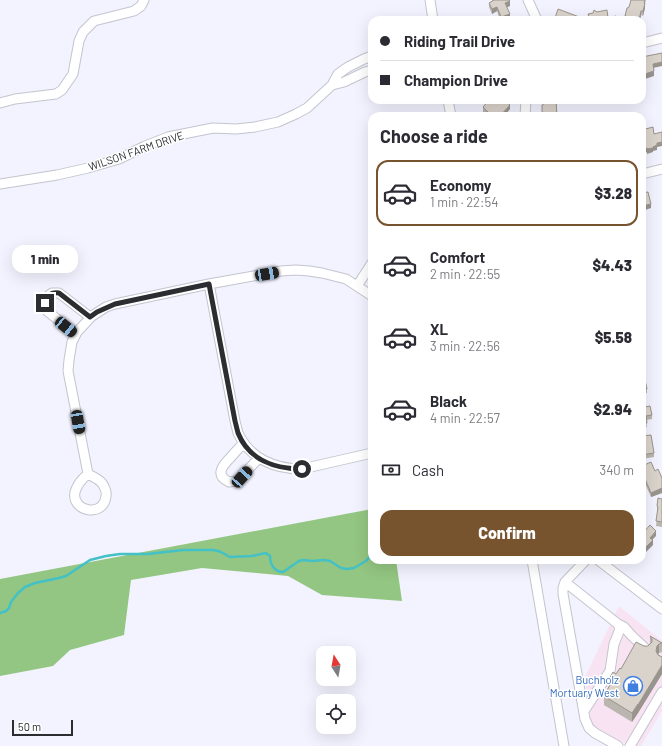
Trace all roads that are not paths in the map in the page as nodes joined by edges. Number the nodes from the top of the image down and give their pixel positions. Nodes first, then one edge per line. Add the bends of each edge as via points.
1 (144, 0) edge
2 (430, 0) edge
3 (528, 0) edge
4 (432, 16) edge
5 (534, 16) edge
6 (662, 38) edge
7 (646, 42) edge
8 (368, 58) edge
9 (368, 71) edge
10 (332, 86) junction
11 (0, 103) edge
12 (662, 169) edge
13 (646, 173) edge
14 (0, 184) edge
15 (368, 269) edge
16 (209, 284) junction
17 (357, 286) junction
18 (368, 293) edge
19 (90, 317) junction
20 (76, 334) junction
21 (244, 443) junction
22 (368, 454) edge
23 (259, 458) junction
24 (88, 474) dead end
25 (533, 564) edge
26 (582, 564) edge
27 (603, 564) edge
28 (565, 582) junction
29 (662, 608) edge
30 (618, 624) junction
31 (646, 649) edge
32 (662, 692) edge
33 (584, 711) junction
34 (564, 746) edge
35 (618, 746) edge
36 (630, 746) edge

1 - 11 street via 142,6 134,11 94,21 83,32 79,41 74,74 62,90 56,94
2 - 4 street
3 - 5 street
6 - 7 street
8 - 10 street, WILSON FARM DRIVE via 338,74
9 - 10 street, WILSON FARM DRIVE
10 - 14 street, WILSON FARM DRIVE via 307,108 278,122 248,128 213,128 168,137 119,159 88,168
12 - 13 street
15 - 17 street
16 - 17 street via 296,270 335,276
16 - 19 street via 115,304
16 - 21 street via 235,421
17 - 18 street
19 - 20 street
19 - 20 street via 59,293 48,296 45,303 47,311
20 - 24 street via 72,342 68,371
21 - 23 street
21 - 23 street via 222,466 223,478 229,482 237,481
22 - 23 street via 302,469 279,467
25 - 34 street
26 - 28 street
27 - 29 street
28 - 30 street
28 - 33 street via 563,594
30 - 31 street
30 - 33 street via 620,629 614,644 610,671
32 - 36 street
33 - 35 street via 589,728

